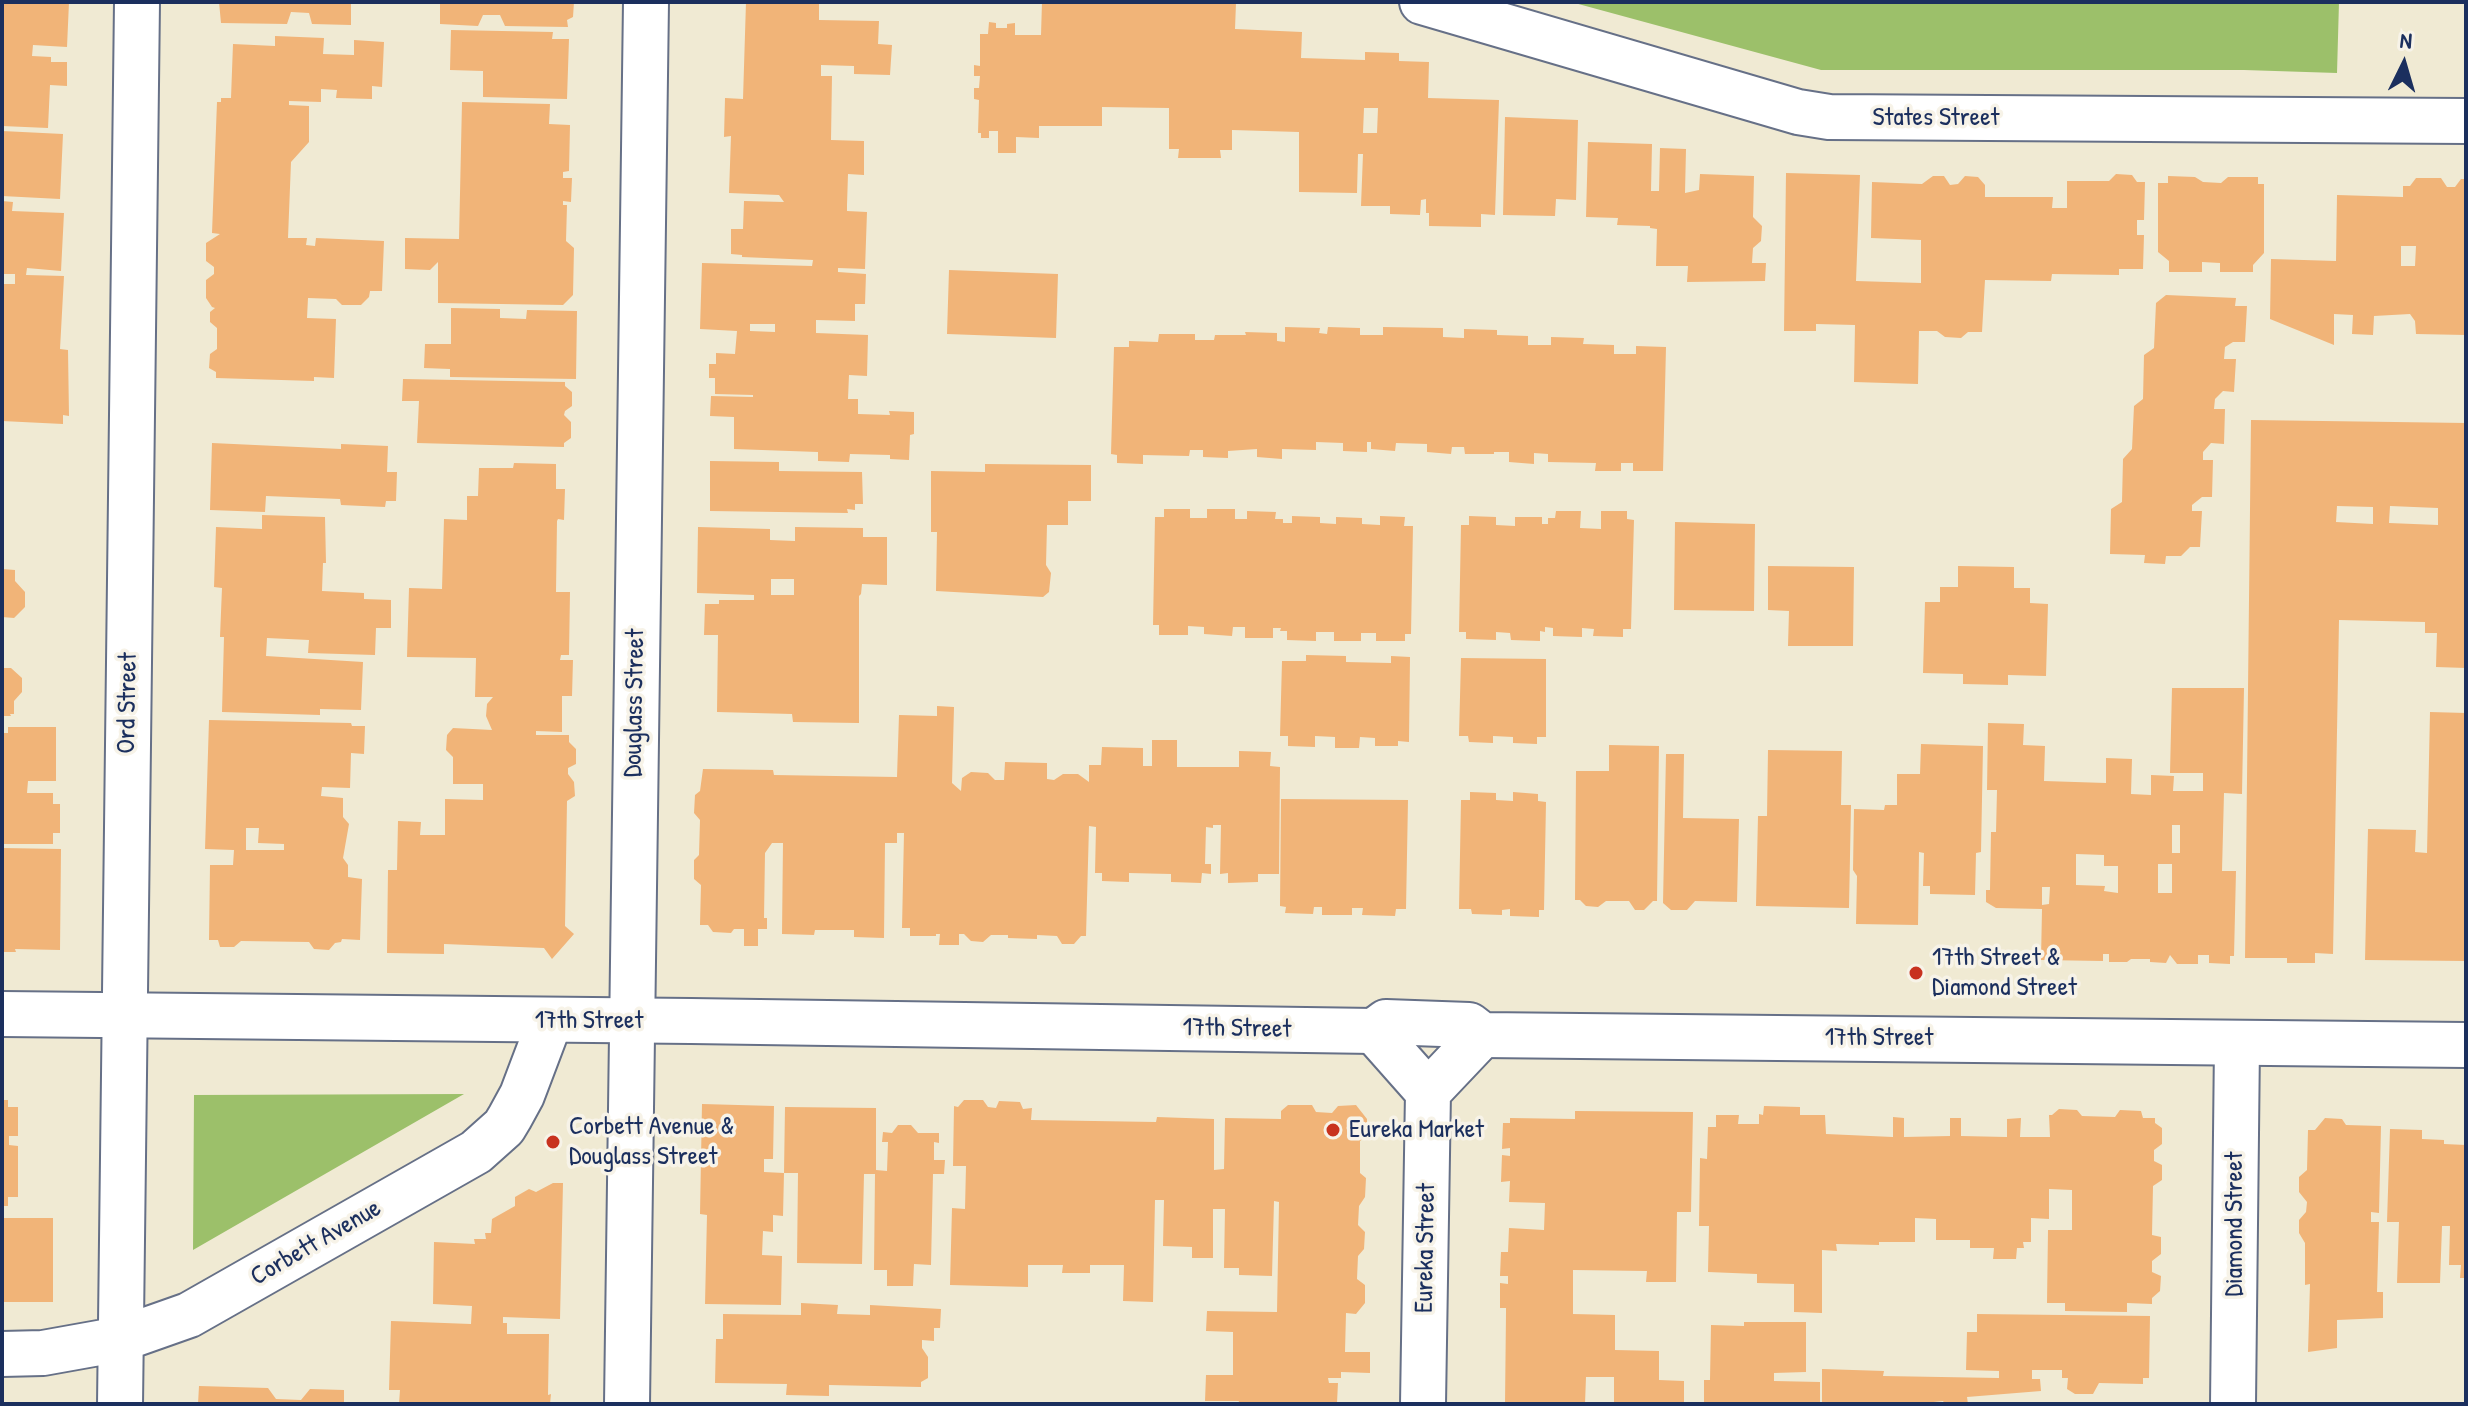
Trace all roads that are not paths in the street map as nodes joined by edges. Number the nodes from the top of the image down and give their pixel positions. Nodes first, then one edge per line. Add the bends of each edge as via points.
1 (137, 2) edge
2 (646, 2) edge
3 (1422, 2) edge
4 (2466, 121) edge
5 (2, 1014) edge
6 (124, 1016) junction
7 (550, 1021) junction
8 (631, 1021) junction
9 (1374, 1031) junction
10 (1482, 1035) junction
11 (2237, 1044) junction
12 (2466, 1045) edge
13 (1428, 1092) junction
14 (121, 1339) junction
15 (2, 1354) edge
16 (120, 1404) edge
17 (627, 1404) edge
18 (1423, 1404) edge
19 (2233, 1404) edge

1 - 6 street, Ord Street
2 - 8 street, Douglass Street
3 - 4 street, States Street via 1829,117
5 - 6 street, 17th Street
6 - 7 street, 17th Street
6 - 14 street, Ord Street
7 - 8 street, 17th Street
7 - 14 street, Corbett Avenue via 516,1106 504,1127 476,1152 189,1315
8 - 9 street, 17th Street
8 - 17 street, Douglass Street
9 - 10 street, 17th Street via 1386,1022 1469,1025
9 - 13 street
10 - 11 street, 17th Street
10 - 13 street
11 - 12 street, 17th Street
11 - 19 street, Diamond Street
13 - 18 street, Eureka Street
14 - 15 street, Corbett Avenue via 43,1353
14 - 16 street, Ord Street

